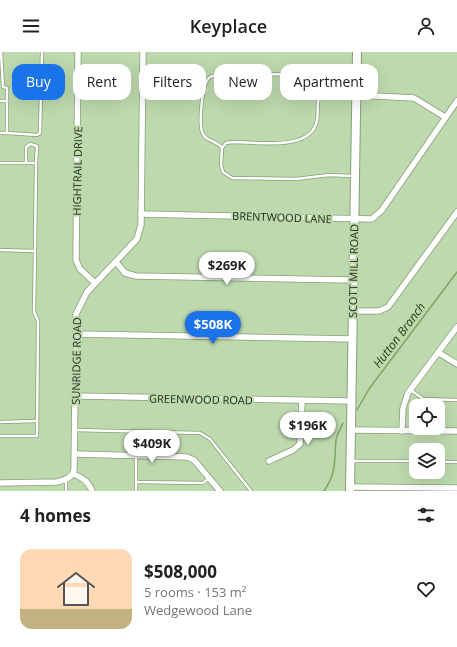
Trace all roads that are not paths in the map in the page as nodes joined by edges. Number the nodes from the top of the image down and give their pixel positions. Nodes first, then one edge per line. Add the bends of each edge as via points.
1 (1, 52) edge
2 (42, 52) edge
3 (78, 52) edge
4 (143, 52) edge
5 (357, 52) edge
6 (0, 61) edge
7 (357, 64) edge
8 (280, 74) edge
9 (378, 94) edge
10 (318, 100) edge
11 (356, 100) edge
12 (7, 101) junction
13 (457, 101) edge
14 (0, 102) edge
15 (445, 117) junction
16 (0, 133) edge
17 (7, 133) junction
18 (222, 148) junction
19 (0, 162) edge
20 (26, 163) junction
21 (36, 163) junction
22 (355, 176) junction
23 (457, 212) edge
24 (142, 214) junction
25 (354, 219) junction
26 (0, 250) edge
27 (35, 252) junction
28 (116, 262) junction
29 (352, 280) junction
30 (94, 282) junction
31 (353, 311) junction
32 (457, 328) edge
33 (75, 334) junction
34 (352, 339) junction
35 (439, 353) junction
36 (457, 364) edge
37 (410, 390) junction
38 (74, 396) junction
39 (457, 400) edge
40 (302, 401) junction
41 (351, 401) junction
42 (37, 421) junction
43 (0, 422) edge
44 (75, 430) junction
45 (351, 430) junction
46 (402, 431) junction
47 (457, 431) edge
48 (0, 436) edge
49 (75, 454) junction
50 (136, 455) junction
51 (350, 460) junction
52 (269, 461) dead end
53 (409, 461) edge
54 (445, 462) edge
55 (457, 462) edge
56 (73, 474) junction
57 (210, 478) junction
58 (66, 479) junction
59 (136, 482) junction
60 (0, 483) edge
61 (457, 488) edge
62 (350, 489) edge
63 (383, 489) edge
64 (436, 490) edge
65 (66, 491) edge
66 (92, 491) edge
67 (136, 491) edge
68 (220, 491) edge
69 (251, 491) edge

1 - 6 lane
2 - 17 lane via 40,133
3 - 30 street, HIGHTRAIL DRIVE via 76,260 80,269
4 - 24 street, SUNRIDGE ROAD
5 - 7 street, SCOTT MILL ROAD
6 - 12 lane via 3,87 7,88
8 - 18 lane via 210,77 201,108 201,128 203,135 218,142
9 - 15 street via 414,98
10 - 18 lane via 314,131 306,138 295,142 233,142 226,143
11 - 22 street, SCOTT MILL ROAD
12 - 14 lane
12 - 17 lane
13 - 15 street, BRENTWOOD LANE
15 - 25 street, BRENTWOOD LANE via 378,216 372,219
16 - 17 lane
18 - 22 lane via 223,172 232,178 296,179 329,175
19 - 20 lane
20 - 21 lane
20 - 21 lane via 26,147 30,144 37,146
21 - 27 lane
22 - 25 street, SCOTT MILL ROAD
23 - 31 street via 388,307 379,311
24 - 25 street, BRENTWOOD LANE
24 - 28 street, SUNRIDGE ROAD via 137,239
25 - 29 street, SCOTT MILL ROAD
26 - 27 lane
27 - 42 lane via 34,312 38,321
28 - 29 street via 125,273 136,276
28 - 30 street, SUNRIDGE ROAD
29 - 31 street, SCOTT MILL ROAD
30 - 33 street, SUNRIDGE ROAD via 76,314
31 - 34 street, SCOTT MILL ROAD
32 - 35 street
33 - 34 street
33 - 38 street, SUNRIDGE ROAD
34 - 41 street, SCOTT MILL ROAD
35 - 36 street
35 - 37 street
37 - 39 lane via 424,399
37 - 46 street via 403,408
38 - 40 street, GREENWOOD ROAD
38 - 44 street, SUNRIDGE ROAD
40 - 41 street, GREENWOOD ROAD
40 - 52 street via 300,444
41 - 45 street, SCOTT MILL ROAD
42 - 43 lane
42 - 48 lane via 37,436
44 - 49 street, SUNRIDGE ROAD
44 - 69 lane via 200,433 210,439
45 - 46 street
45 - 51 street, SCOTT MILL ROAD
46 - 47 street
49 - 50 street
49 - 56 street, SUNRIDGE ROAD
50 - 57 street via 188,456
50 - 59 lane
51 - 53 lane
51 - 62 street, SCOTT MILL ROAD
54 - 55 lane
56 - 58 street
56 - 66 street via 90,485
57 - 59 lane via 203,483
57 - 68 street
58 - 60 street via 49,483
58 - 65 lane
59 - 67 lane
61 - 64 street
62 - 63 street
63 - 64 street

